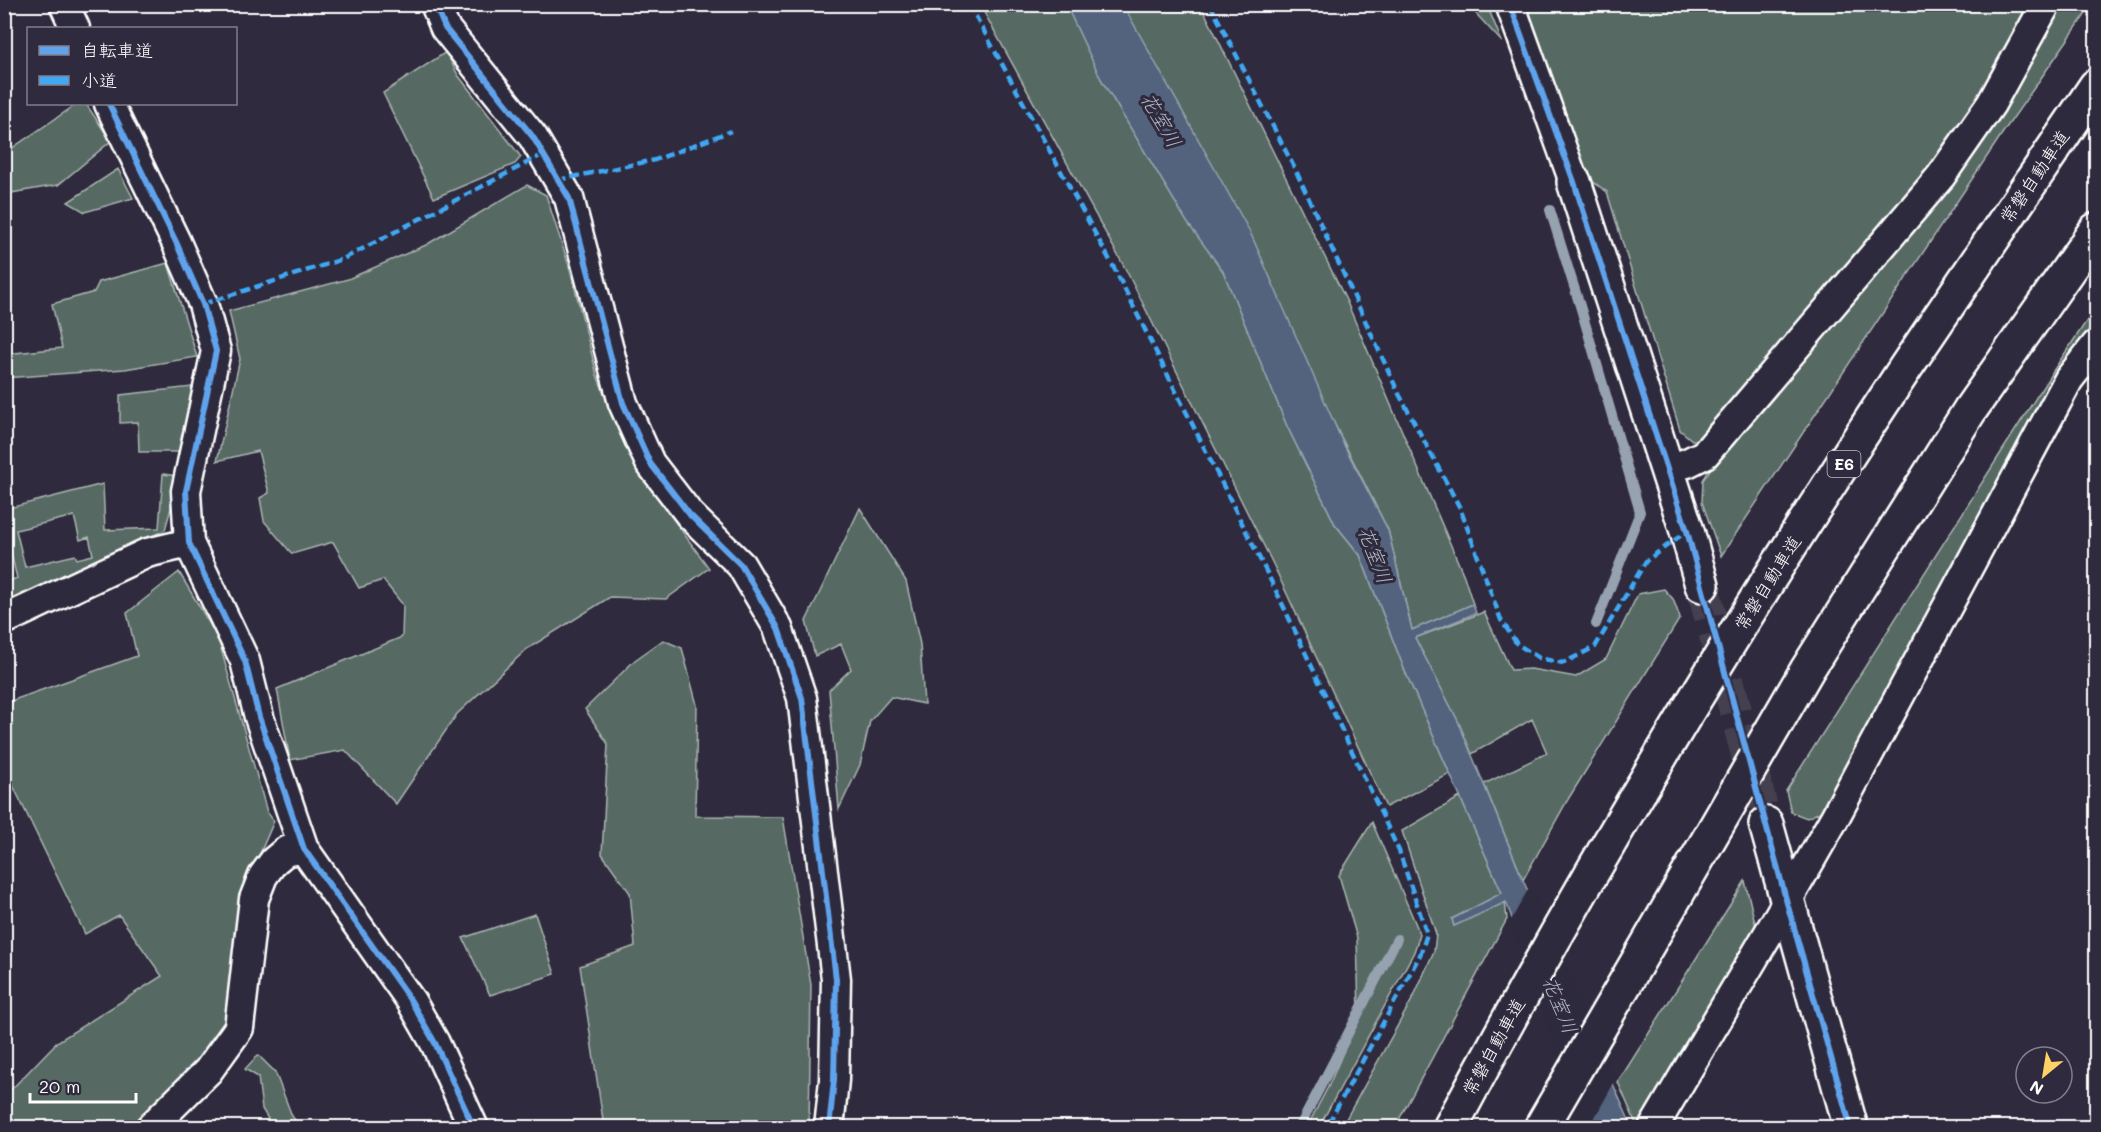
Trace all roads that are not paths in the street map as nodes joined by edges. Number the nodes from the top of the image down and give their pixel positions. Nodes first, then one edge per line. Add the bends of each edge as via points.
1 (64, 4) edge
2 (435, 4) edge
3 (1510, 4) edge
4 (2046, 4) edge
5 (75, 27) edge
6 (2097, 86) edge
7 (109, 105) edge
8 (1574, 182) joint
9 (2097, 230) edge
10 (2097, 345) edge
11 (1667, 468) junction
12 (189, 543) junction
13 (1702, 585) tunnel mouth
14 (4, 620) edge
15 (1766, 824) tunnel mouth
16 (304, 849) junction
17 (1787, 903) junction
18 (150, 1128) edge
19 (474, 1128) edge
20 (829, 1128) edge
21 (1450, 1128) edge
22 (1541, 1128) edge
23 (1653, 1128) edge
24 (1851, 1128) edge

1 - 5 street
2 - 20 street via 445,28 532,137 569,198 623,403 650,463 690,515 741,565 778,628 802,698 836,979
3 - 8 street
4 - 11 street via 1991,104 1941,176 1705,454 1687,464
6 - 21 main road, 常磐自動車道 / E6 via 1905,368 1757,599 1604,850
7 - 12 street via 180,252 216,351 186,491
8 - 11 main road
9 - 22 main road via 1970,410 1820,650
10 - 17 street via 2069,379
11 - 13 main road
12 - 14 street via 147,553
12 - 16 street via 245,661 259,717
15 - 17 main road
16 - 18 street via 286,851 274,861 254,899 239,1028 208,1071
16 - 19 street via 411,1001
17 - 23 street
17 - 24 main road

